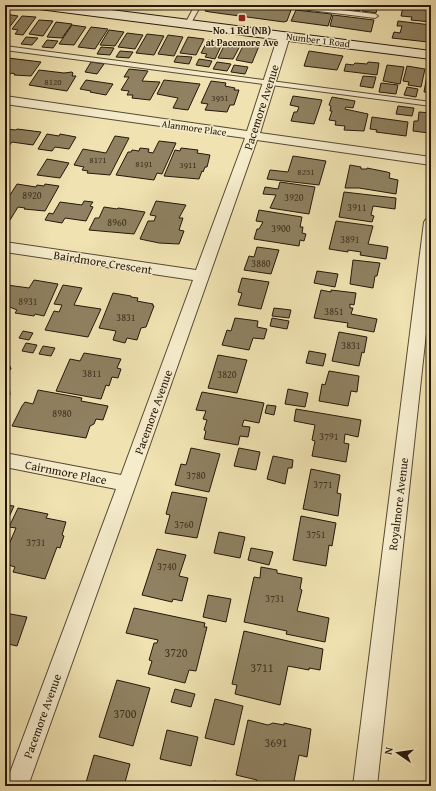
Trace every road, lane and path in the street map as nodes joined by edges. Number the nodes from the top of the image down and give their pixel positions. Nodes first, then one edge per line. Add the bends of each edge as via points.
1 (39, 5) edge
2 (198, 5) edge
3 (285, 5) edge
4 (375, 16) dead end
5 (188, 24) junction
6 (284, 36) junction
7 (5, 48) edge
8 (431, 55) edge
9 (270, 83) junction
10 (5, 100) edge
11 (431, 104) edge
12 (252, 136) junction
13 (431, 161) edge
14 (431, 222) edge
15 (5, 247) edge
16 (202, 276) junction
17 (5, 460) edge
18 (127, 484) junction
19 (16, 786) edge
20 (365, 786) edge

1 - 5 main road, Number 1 Road
2 - 5 lane
3 - 4 lane
5 - 6 main road, Number 1 Road
6 - 8 main road, Number 1 Road
6 - 9 street, Pacemore Avenue
7 - 9 lane
9 - 11 lane
9 - 12 street, Pacemore Avenue
10 - 12 street, Alanmore Place
12 - 13 street, Alanmore Place
12 - 16 street, Pacemore Avenue
14 - 20 street, Royalmore Avenue
15 - 16 street, Bairdmore Crescent
16 - 18 street, Pacemore Avenue
17 - 18 street, Cairnmore Place
18 - 19 street, Pacemore Avenue

